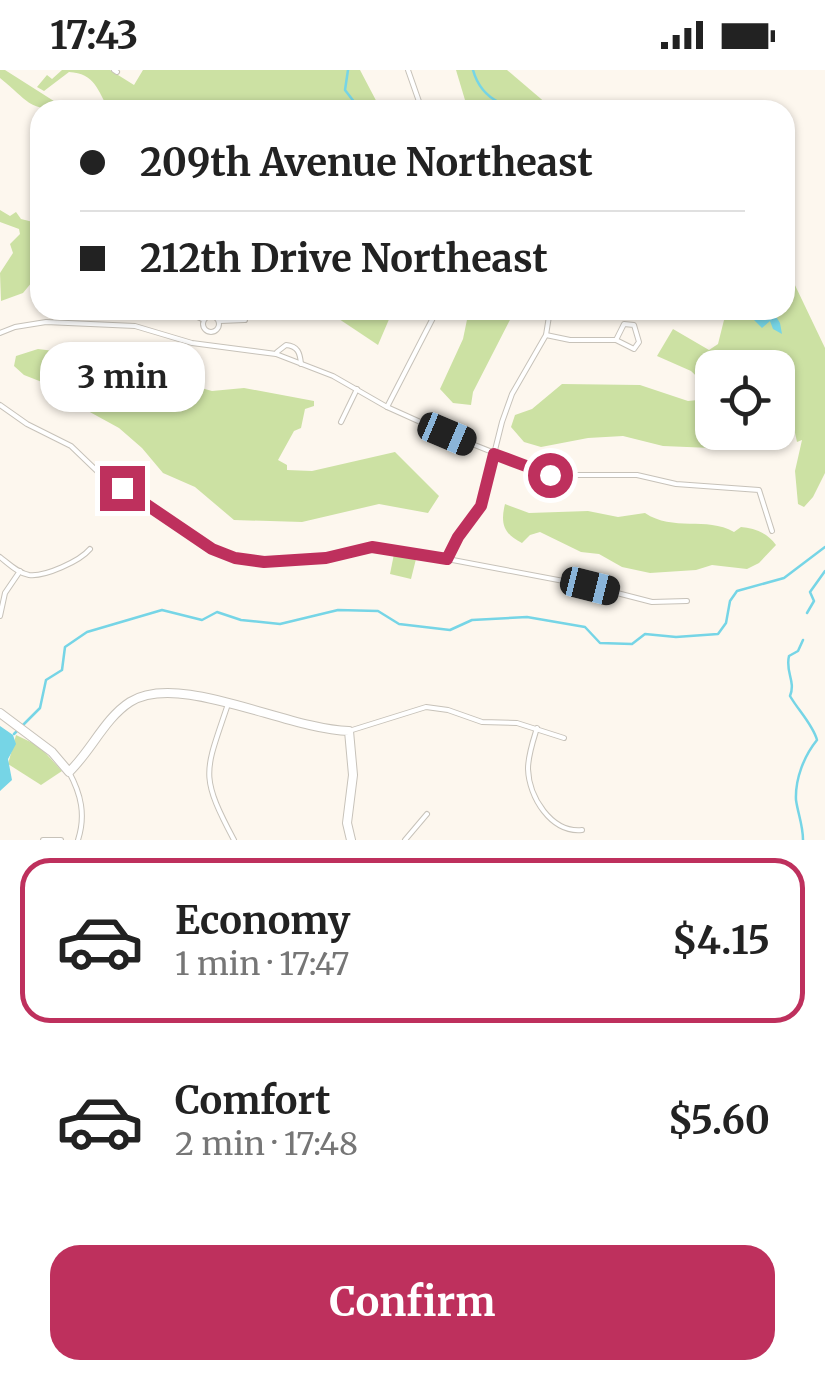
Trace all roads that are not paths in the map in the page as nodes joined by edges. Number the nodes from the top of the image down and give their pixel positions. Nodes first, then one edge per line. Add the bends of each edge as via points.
1 (408, 70) edge
2 (418, 100) edge
3 (202, 320) edge
4 (211, 320) edge
5 (245, 320) dead end
6 (432, 320) edge
7 (548, 320) edge
8 (220, 321) junction
9 (204, 328) junction
10 (214, 330) junction
11 (0, 333) edge
12 (546, 335) junction
13 (616, 340) junction
14 (201, 344) junction
15 (214, 346) junction
16 (276, 354) junction
17 (301, 364) junction
18 (357, 390) junction
19 (0, 405) edge
20 (387, 407) junction
21 (341, 422) dead end
22 (494, 454) junction
23 (772, 531) dead end
24 (90, 549) dead end
25 (0, 557) edge
26 (447, 559) junction
27 (20, 571) junction
28 (687, 602) dead end
29 (0, 616) edge
30 (228, 704) junction
31 (0, 713) edge
32 (537, 728) junction
33 (349, 731) junction
34 (564, 738) dead end
35 (69, 772) junction
36 (426, 814) dead end
37 (582, 830) dead end
38 (43, 840) edge
39 (61, 840) edge
40 (78, 840) edge
41 (234, 840) edge
42 (350, 840) edge
43 (406, 840) edge

1 - 2 street
3 - 9 street
4 - 8 street
5 - 8 street
6 - 20 street
7 - 12 street
8 - 10 street
9 - 10 street
9 - 14 street
10 - 15 street
11 - 14 street via 46,322 136,326
12 - 13 street
12 - 22 street via 512,394
13 - 13 street via 637,348 634,325 624,324
14 - 15 street
15 - 16 street
16 - 17 street
16 - 17 street via 292,345
17 - 18 street
18 - 20 street
18 - 21 street
19 - 26 street via 71,446 97,472 191,536 235,558 326,558 372,547
20 - 22 street
22 - 23 street via 550,475 636,475 759,490
22 - 26 street via 481,506
24 - 27 street via 37,575
25 - 27 street
26 - 28 street via 652,602
27 - 29 street
30 - 33 street via 316,729
30 - 35 street via 159,692 133,700
30 - 41 street via 208,781
31 - 35 street
32 - 33 street via 426,707
32 - 34 street
32 - 37 street via 529,755 531,788 552,820
33 - 42 street
35 - 40 street via 82,804
36 - 43 street
38 - 39 street

